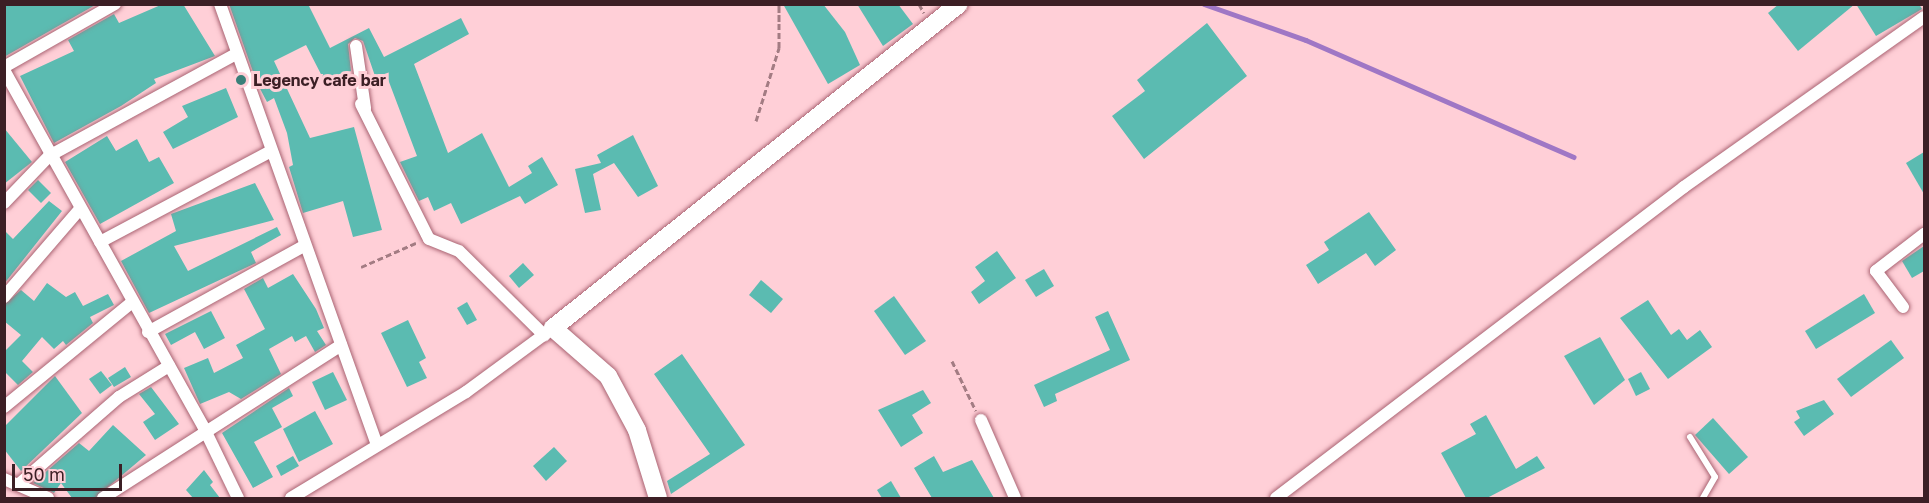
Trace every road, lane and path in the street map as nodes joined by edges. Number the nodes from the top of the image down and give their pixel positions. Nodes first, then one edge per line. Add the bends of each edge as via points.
1 (115, 4) edge
2 (220, 4) edge
3 (779, 4) edge
4 (959, 4) edge
5 (1924, 17) edge
6 (356, 46) dead end
7 (236, 54) junction
8 (4, 68) edge
9 (756, 121) dead end
10 (269, 152) junction
11 (48, 156) junction
12 (4, 203) edge
13 (80, 209) junction
14 (1924, 234) edge
15 (429, 239) junction
16 (100, 242) junction
17 (304, 246) junction
18 (361, 267) dead end
19 (4, 297) edge
20 (131, 303) junction
21 (1904, 307) dead end
22 (548, 331) junction
23 (148, 332) junction
24 (341, 345) junction
25 (952, 361) dead end
26 (168, 366) junction
27 (4, 407) edge
28 (981, 420) joint
29 (204, 428) junction
30 (1690, 437) dead end
31 (377, 444) junction
32 (4, 479) edge
33 (18, 485) junction
34 (48, 498) edge
35 (103, 498) edge
36 (238, 498) edge
37 (291, 498) edge
38 (658, 498) edge
39 (1015, 498) edge
40 (1276, 498) edge
41 (1703, 498) edge

1 - 8 street
2 - 7 street
3 - 9 path via 779,48
4 - 22 street
5 - 40 street via 1684,187
6 - 15 street via 363,106
7 - 10 street
7 - 11 street
8 - 11 street
10 - 16 street
10 - 17 street
11 - 12 street
11 - 13 street
13 - 16 street
13 - 19 street
14 - 21 street via 1876,271
15 - 18 path
15 - 22 street via 459,251
16 - 20 street
17 - 23 street
17 - 24 street
20 - 23 street
20 - 27 street
22 - 31 street via 472,388
22 - 38 street via 588,354 612,381 638,430
23 - 26 street
24 - 29 street
24 - 31 street
25 - 28 path
26 - 29 street
26 - 33 street via 119,397
28 - 39 street
29 - 35 street
29 - 36 street
30 - 41 lane via 1715,477
31 - 37 street
32 - 33 street
33 - 34 street

